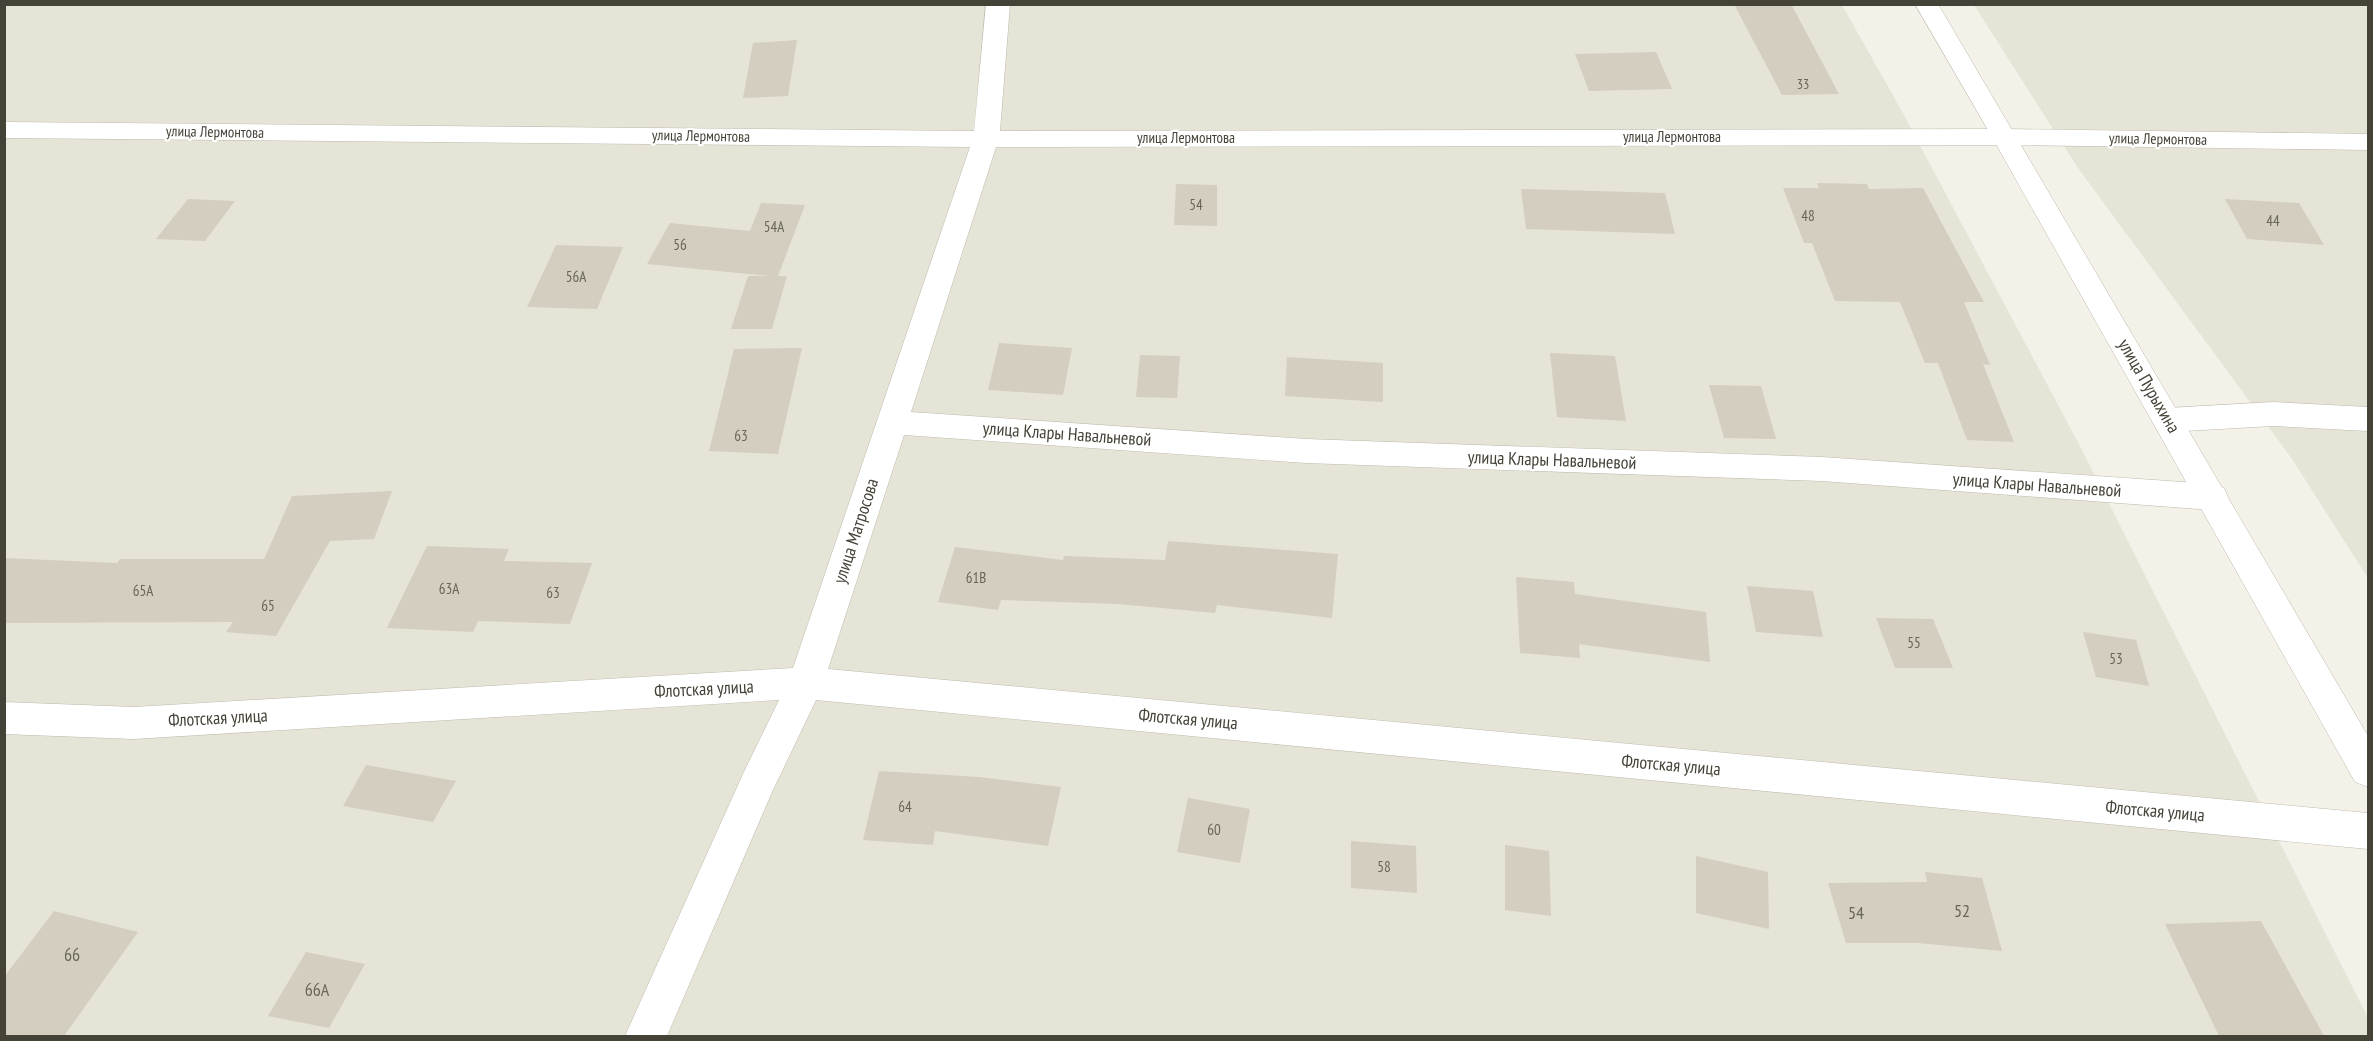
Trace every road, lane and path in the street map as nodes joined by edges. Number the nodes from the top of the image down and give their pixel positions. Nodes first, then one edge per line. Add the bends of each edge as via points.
1 (998, 4) edge
2 (1926, 4) edge
3 (4, 130) edge
4 (2006, 137) junction
5 (986, 139) junction
6 (2368, 142) edge
7 (2368, 419) edge
8 (2168, 420) junction
9 (892, 422) junction
10 (2212, 497) junction
11 (806, 683) junction
12 (4, 718) edge
13 (2368, 770) edge
14 (2368, 831) edge
15 (646, 1036) edge

1 - 5 street, улица Матросова
2 - 4 street, улица Пурыхина
3 - 5 street, улица Лермонтова
4 - 5 street, улица Лермонтова
4 - 6 street, улица Лермонтова
4 - 8 street, улица Пурыхина
5 - 9 street, улица Матросова
7 - 8 street via 2273,414
8 - 10 street, улица Пурыхина
9 - 10 street, улица Клары Навальневой via 1306,451 1822,469
9 - 11 street, улица Матросова
10 - 13 street, улица Пурыхина
11 - 12 street, Флотская улица via 134,723
11 - 14 street, Флотская улица
11 - 15 street, улица Матросова via 756,786

